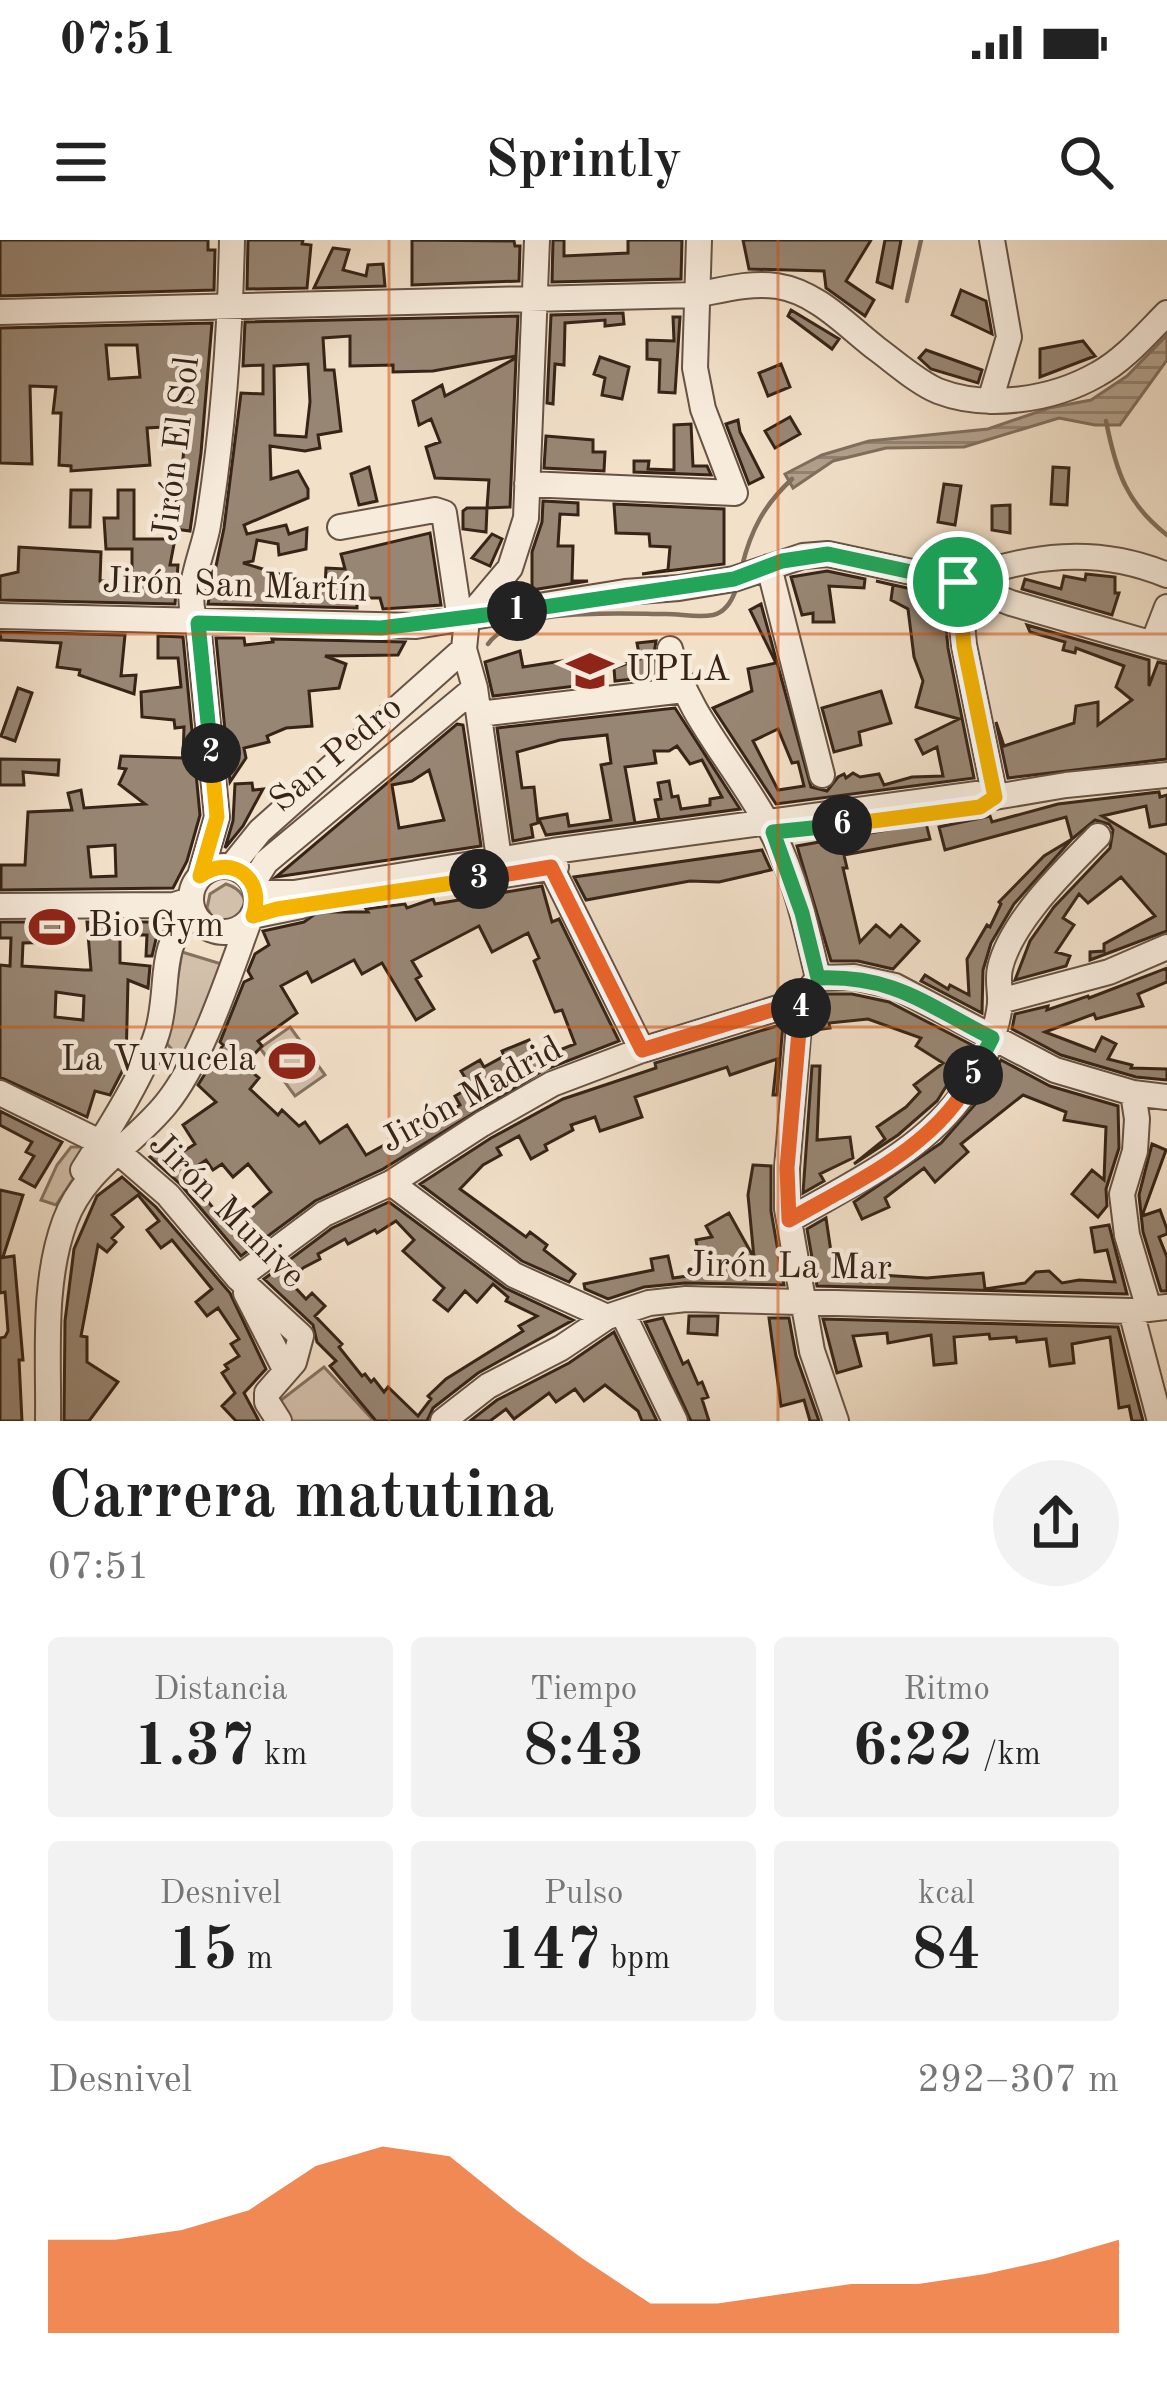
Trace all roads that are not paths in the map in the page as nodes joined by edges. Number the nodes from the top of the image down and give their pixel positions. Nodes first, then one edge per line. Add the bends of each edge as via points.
1 (232, 240) edge
2 (537, 240) edge
3 (699, 240) edge
4 (992, 240) edge
5 (695, 295) junction
6 (536, 300) junction
7 (230, 308) junction
8 (0, 312) edge
9 (1167, 313) edge
10 (990, 401) junction
11 (527, 484) junction
12 (340, 527) dead end
13 (770, 567) junction
14 (1167, 575) edge
15 (958, 582) junction
16 (1167, 608) edge
17 (0, 616) edge
18 (464, 620) junction
19 (198, 623) junction
20 (1160, 646) edge
21 (464, 649) junction
22 (670, 649) dead end
23 (475, 688) junction
24 (685, 691) junction
25 (479, 714) junction
26 (822, 775) dead end
27 (1167, 776) edge
28 (995, 797) junction
29 (769, 828) junction
30 (1098, 836) dead end
31 (499, 859) junction
32 (231, 867) junction
33 (551, 867) junction
34 (194, 895) junction
35 (253, 903) junction
36 (0, 905) edge
37 (1167, 947) edge
38 (818, 978) junction
39 (801, 1001) junction
40 (1000, 1001) junction
41 (992, 1038) junction
42 (642, 1050) junction
43 (0, 1093) edge
44 (1133, 1093) junction
45 (1167, 1097) edge
46 (108, 1146) junction
47 (391, 1183) junction
48 (789, 1220) junction
49 (238, 1278) junction
50 (805, 1305) junction
51 (1149, 1309) edge
52 (615, 1314) junction
53 (37, 1421) edge
54 (48, 1421) edge
55 (279, 1421) edge
56 (443, 1421) edge
57 (675, 1421) edge
58 (836, 1421) edge
59 (1160, 1421) edge

1 - 7 street, Jirón El Sol
2 - 6 street
3 - 5 street
4 - 10 street via 1009,338
5 - 6 street
5 - 10 street via 780,286 838,316 932,389
5 - 11 street via 694,368 735,493
6 - 7 street
6 - 11 street
7 - 8 street
7 - 19 street, Jirón El Sol via 208,526 190,606
9 - 10 street via 1100,374
11 - 18 street via 510,568
12 - 18 street via 445,513
13 - 15 street, Jirón San Martín via 828,554
13 - 18 street, Jirón San Martín via 679,589
13 - 26 street
14 - 15 street via 1073,555
15 - 20 street, Jirón San Martín
15 - 28 street
16 - 20 street
17 - 19 street, Jirón San Martín
18 - 19 street, Jirón San Martín via 381,628
18 - 21 street
19 - 34 street, Jirón El Sol via 217,817
21 - 23 street
21 - 32 street, San Pedro via 260,831
22 - 24 street
23 - 25 street
23 - 35 street, San Pedro via 266,862
24 - 25 street
24 - 29 street
25 - 31 street
27 - 28 street
28 - 29 street via 980,807
29 - 31 street
29 - 33 street
29 - 38 street
30 - 40 street via 1006,950
31 - 35 street
32 - 34 street via 209,869
32 - 35 street
33 - 35 street via 277,909
33 - 42 street
34 - 35 street via 202,924 217,932 235,931
34 - 36 street via 174,905
34 - 46 street, Jirón El Sol via 169,945 158,1027
35 - 46 street via 179,1084 165,1105
37 - 40 street
38 - 39 street
38 - 41 street via 895,986
39 - 42 street, Jirón Madrid
39 - 48 street
40 - 41 street
41 - 44 street via 1055,1070
41 - 48 street via 966,1090 926,1133
42 - 47 street, Jirón Madrid via 518,1102
43 - 46 street, Jirón Munive
44 - 45 street
44 - 51 street via 1135,1150 1122,1194
46 - 49 street, Jirón Munive via 168,1195
46 - 53 street via 58,1208 44,1252
46 - 54 street via 54,1259
47 - 49 street, Jirón Madrid via 324,1214
47 - 52 street via 514,1275
48 - 50 street
49 - 55 street, Jirón Munive via 301,1336 295,1362 267,1393
50 - 51 street, Jirón La Mar
50 - 52 street, Jirón La Mar via 686,1299
50 - 58 street
51 - 59 street
52 - 56 street, Jirón La Mar
52 - 57 street

